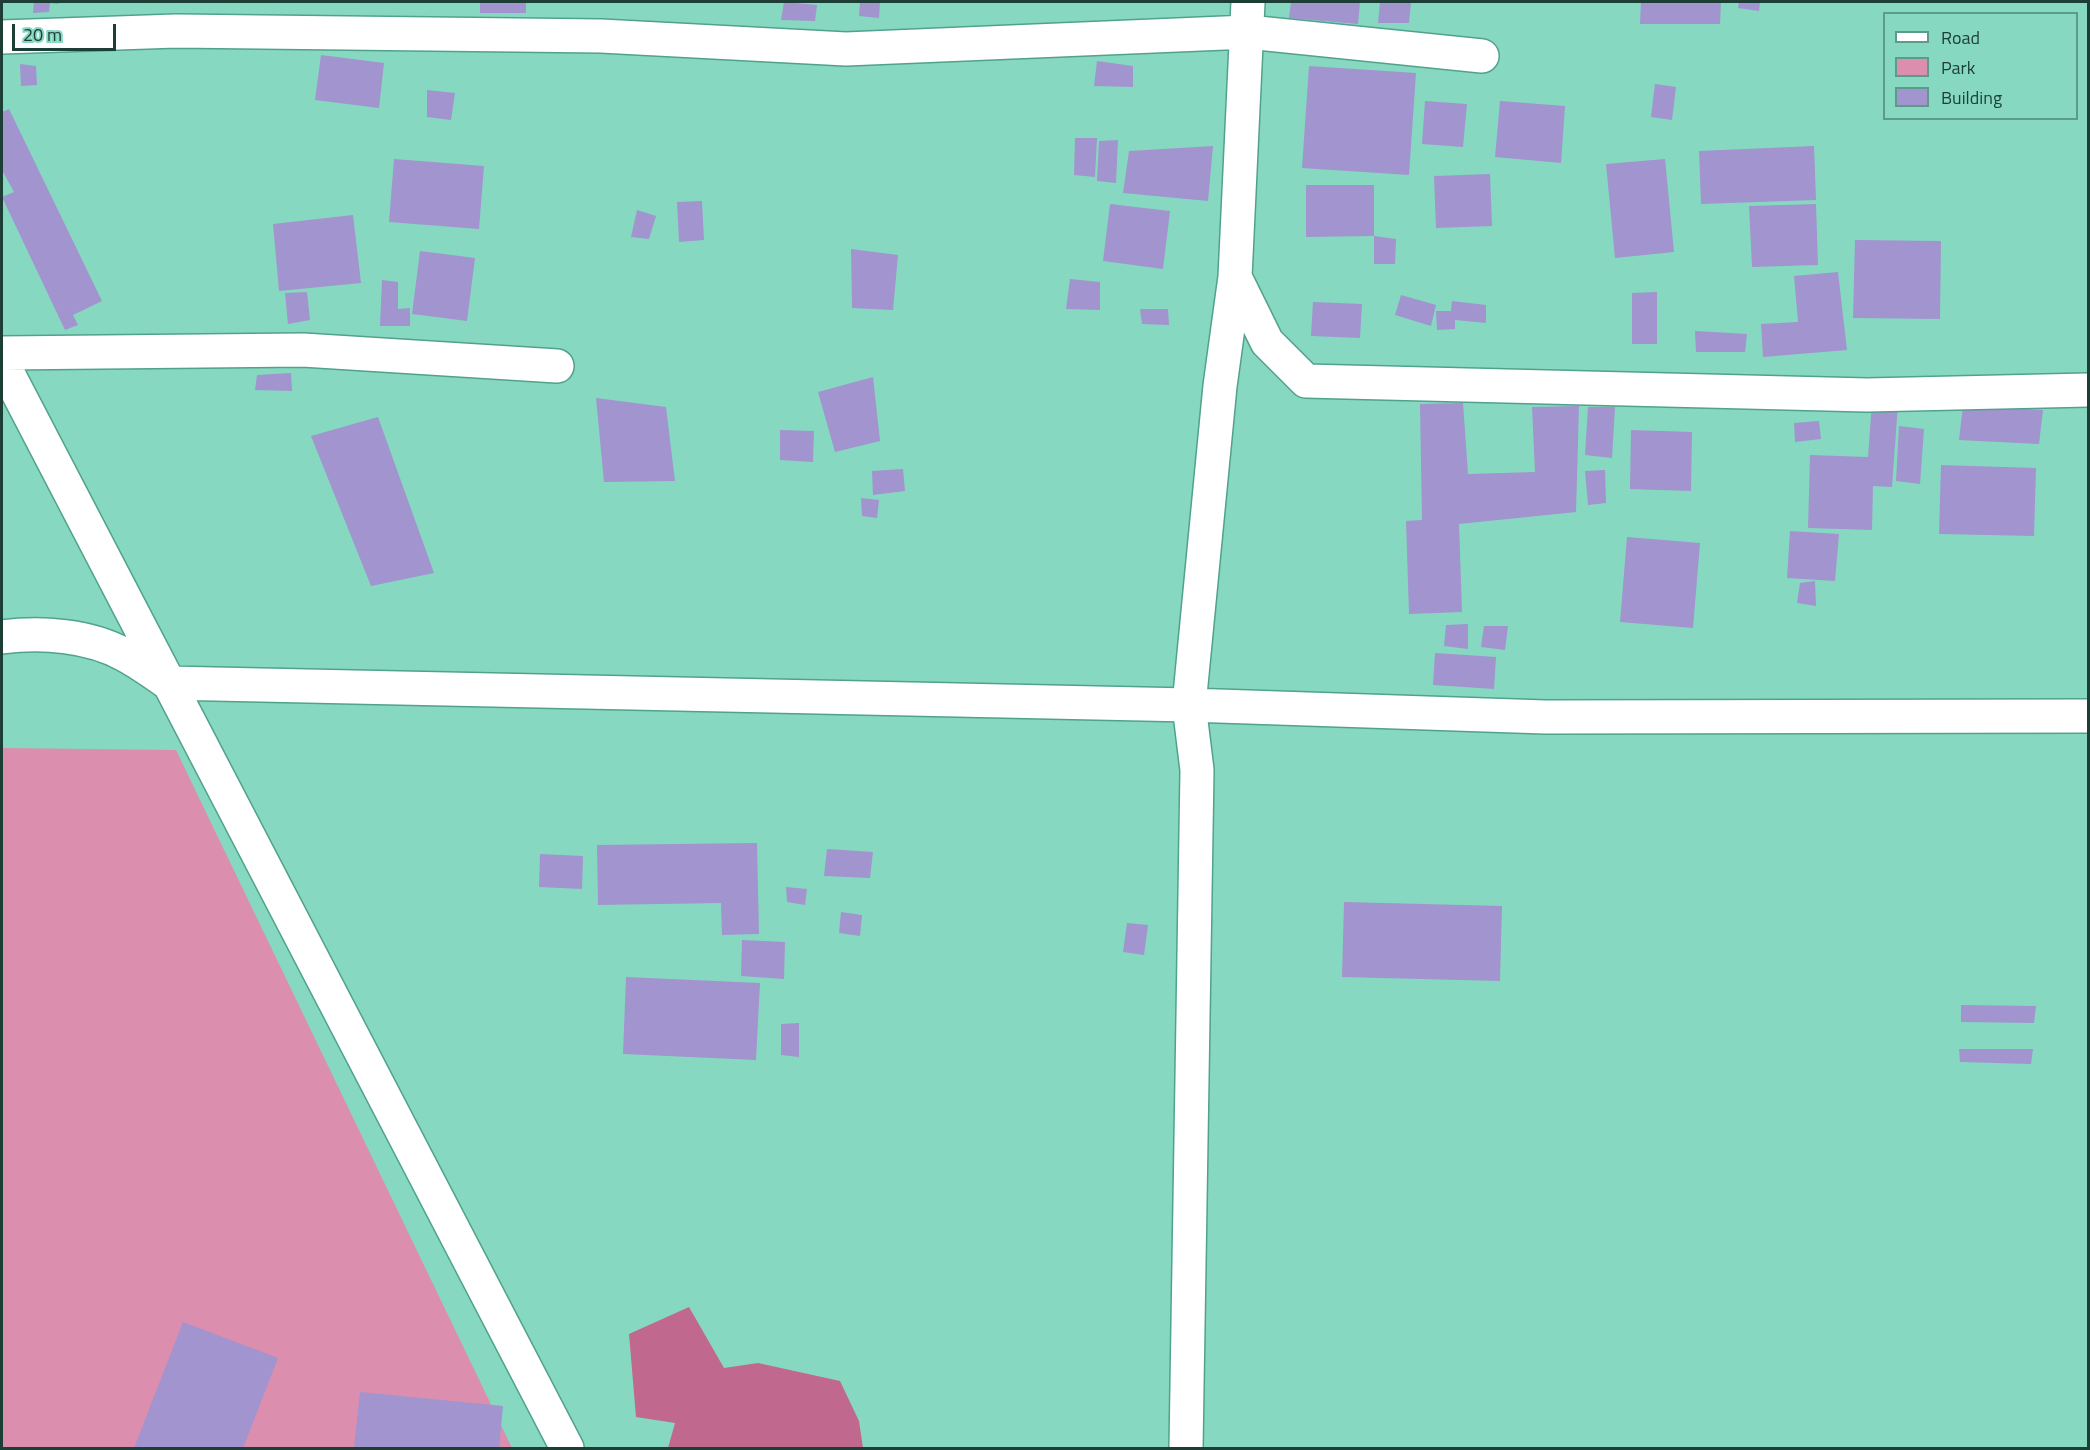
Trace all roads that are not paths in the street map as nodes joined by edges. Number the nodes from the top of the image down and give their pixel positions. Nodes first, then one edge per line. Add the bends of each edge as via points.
1 (1248, 17) edge
2 (2, 37) edge
3 (1482, 56) dead end
4 (1235, 277) junction
5 (2, 353) edge
6 (2, 362) edge
7 (557, 366) dead end
8 (2088, 390) edge
9 (2, 637) edge
10 (168, 683) junction
11 (1189, 705) junction
12 (2088, 716) edge
13 (567, 1449) edge
14 (1186, 1449) edge

1 - 2 street via 846,49 601,36 176,31
1 - 3 street
1 - 4 street
4 - 8 street via 1267,342 1306,381 1867,394
4 - 11 street via 1220,386
5 - 7 street via 303,350
6 - 10 street
9 - 10 street via 32,633 85,640 123,653
10 - 11 street
10 - 13 street
11 - 12 street via 1545,717
11 - 14 street via 1197,770

